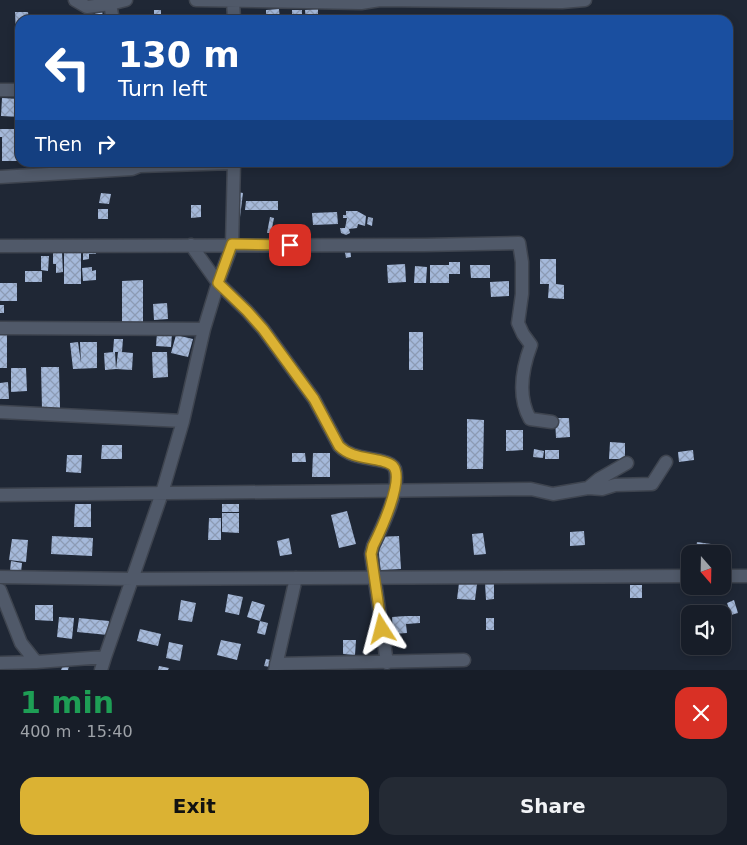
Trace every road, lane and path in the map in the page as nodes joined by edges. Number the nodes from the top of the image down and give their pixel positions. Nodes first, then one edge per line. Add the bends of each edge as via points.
1 (75, 0) edge
2 (126, 0) edge
3 (196, 0) edge
4 (380, 0) edge
5 (585, 0) edge
6 (233, 1) edge
7 (313, 1) edge
8 (562, 1) edge
9 (110, 4) junction
10 (112, 15) edge
11 (234, 15) edge
12 (0, 90) edge
13 (15, 90) edge
14 (136, 167) edge
15 (234, 167) edge
16 (0, 178) edge
17 (232, 244) junction
18 (190, 245) junction
19 (0, 246) edge
20 (218, 283) junction
21 (0, 328) edge
22 (204, 329) junction
23 (0, 412) edge
24 (183, 422) junction
25 (552, 422) dead end
26 (666, 462) dead end
27 (627, 463) dead end
28 (588, 488) junction
29 (396, 490) junction
30 (162, 493) junction
31 (0, 495) edge
32 (681, 576) edge
33 (731, 576) edge
34 (747, 576) edge
35 (0, 577) edge
36 (296, 578) junction
37 (374, 578) junction
38 (133, 579) junction
39 (0, 590) edge
40 (105, 657) junction
41 (464, 660) dead end
42 (36, 662) junction
43 (0, 663) edge
44 (387, 663) junction
45 (276, 667) edge
46 (101, 670) edge

1 - 9 street via 87,6
2 - 9 street
3 - 6 street
4 - 7 street
4 - 8 street
5 - 8 street
6 - 7 street
6 - 11 street
9 - 10 street
12 - 13 street
14 - 16 street
15 - 17 street
17 - 18 street
17 - 20 street
17 - 25 street via 519,243 522,294 518,323 531,345 521,391 530,419
18 - 19 street
18 - 20 street
20 - 22 street
20 - 29 street via 263,329 314,399 339,446 357,456 392,465
21 - 22 street
22 - 24 street
23 - 24 street
24 - 30 street
26 - 28 street via 652,484
27 - 28 street
28 - 29 street via 553,494 532,489
29 - 30 street
29 - 37 street via 373,546
30 - 31 street
30 - 38 street
32 - 37 street
33 - 34 street
35 - 38 street
36 - 37 street
36 - 38 street
36 - 45 street
37 - 44 street
38 - 40 street
39 - 42 street via 21,643
40 - 42 street
40 - 46 street
41 - 44 street
42 - 43 street
44 - 45 street

